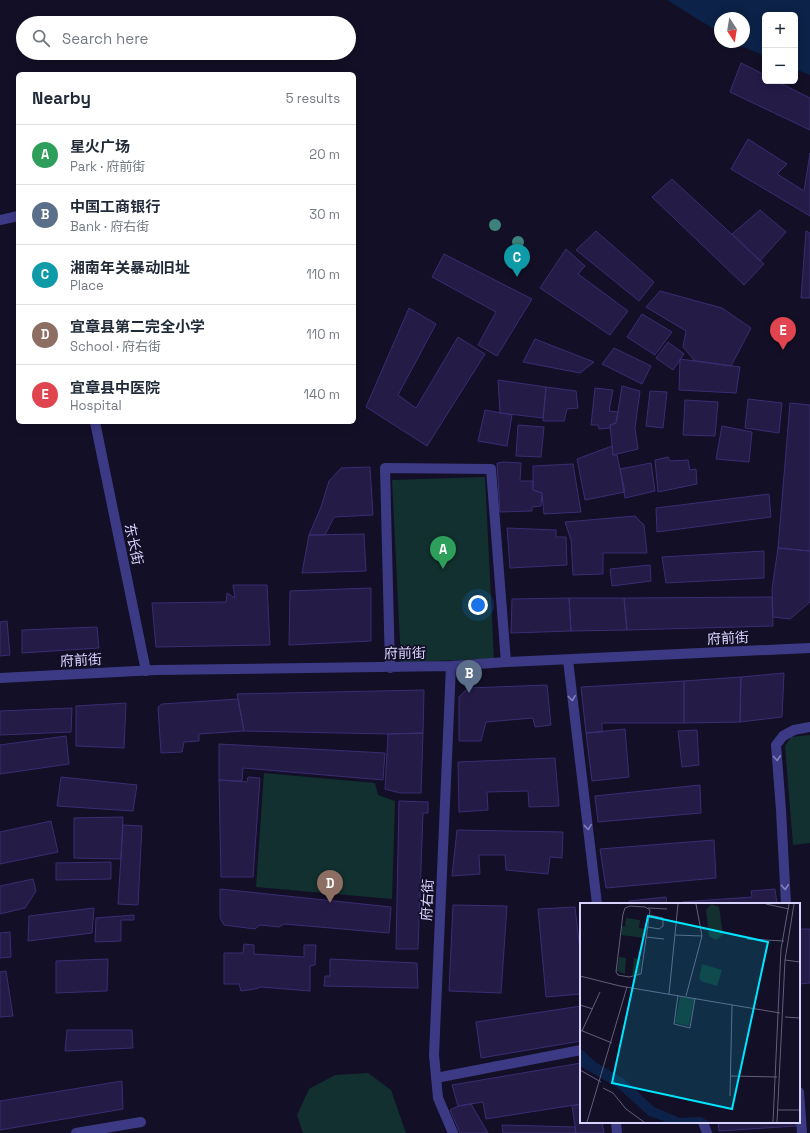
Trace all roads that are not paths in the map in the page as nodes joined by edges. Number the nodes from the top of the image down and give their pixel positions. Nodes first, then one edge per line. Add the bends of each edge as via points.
1 (16, 216) edge
2 (0, 220) edge
3 (95, 424) edge
4 (810, 648) edge
5 (568, 660) junction
6 (506, 662) junction
7 (450, 666) junction
8 (390, 668) junction
9 (146, 671) junction
10 (0, 678) edge
11 (810, 727) edge
12 (597, 903) edge
13 (786, 903) edge
14 (580, 1050) edge
15 (436, 1078) junction
16 (800, 1106) edge
17 (141, 1122) dead end
18 (616, 1123) edge
19 (703, 1123) edge
20 (76, 1133) edge
21 (453, 1133) edge
22 (617, 1133) edge
23 (707, 1133) edge
24 (802, 1133) edge

1 - 2 street
3 - 9 street, 东长街
4 - 5 street, 府前街
5 - 6 street, 府前街
5 -> 12 street
6 - 7 street, 府前街
6 - 8 street via 491,469 384,468
7 - 8 street, 府前街
7 - 15 street, 府右街 via 434,1055
8 - 9 street, 府前街
9 - 10 street, 府前街
11 -> 13 street via 794,730 782,736 776,745
14 - 15 street
15 - 21 street, 府右街 via 438,1098
16 - 24 street
17 - 20 street
18 - 22 street
19 - 23 street

